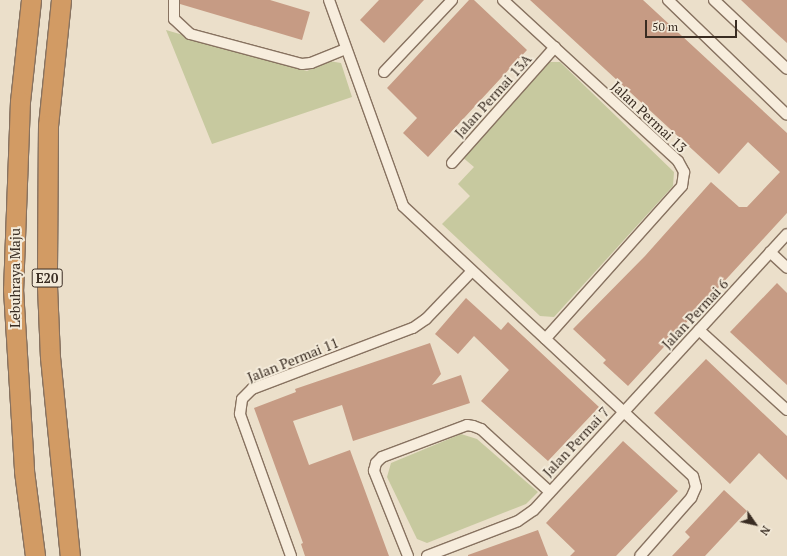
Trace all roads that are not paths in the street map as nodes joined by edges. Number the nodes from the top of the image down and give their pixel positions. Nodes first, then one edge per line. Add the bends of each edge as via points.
1 (31, 0) edge
2 (61, 0) edge
3 (174, 0) edge
4 (329, 0) edge
5 (452, 0) edge
6 (503, 0) edge
7 (668, 0) edge
8 (714, 0) edge
9 (554, 47) junction
10 (345, 49) junction
11 (787, 69) edge
12 (384, 72) dead end
13 (787, 115) edge
14 (452, 163) dead end
15 (787, 234) edge
16 (770, 252) junction
17 (787, 268) edge
18 (471, 272) junction
19 (699, 330) junction
20 (545, 339) junction
21 (787, 410) edge
22 (624, 412) junction
23 (550, 492) junction
24 (36, 556) edge
25 (70, 556) edge
26 (291, 556) edge
27 (408, 556) edge
28 (427, 556) edge
29 (640, 556) edge

1 - 24 highway, Lebuhraya Maju / E20 via 20,101 13,289 23,456
2 - 25 highway, E20 via 48,125 47,286 51,372
3 - 10 street via 174,19 190,34 302,64
4 - 10 street
5 - 12 street
6 - 9 street, Jalan Permai 13
7 - 13 street
8 - 11 street
9 - 14 street, Jalan Permai 13A
9 - 20 street, Jalan Permai 13 via 678,161 684,172 682,186
10 - 18 street via 398,198 410,215
15 - 16 street, Jalan Permai 6
16 - 17 street
16 - 19 street, Jalan Permai 6
18 - 20 street
18 - 26 street, Jalan Permai 11 via 426,319 413,328 252,389 242,399 240,414
19 - 21 street
19 - 22 street, Jalan Permai 6
20 - 22 street
22 - 23 street, Jalan Permai 7
22 - 29 street via 693,476 696,486 691,498
23 - 27 street via 481,429 473,426 467,425 382,457 376,463 374,471
23 - 28 street, Jalan Permai 7 via 534,510 518,521

